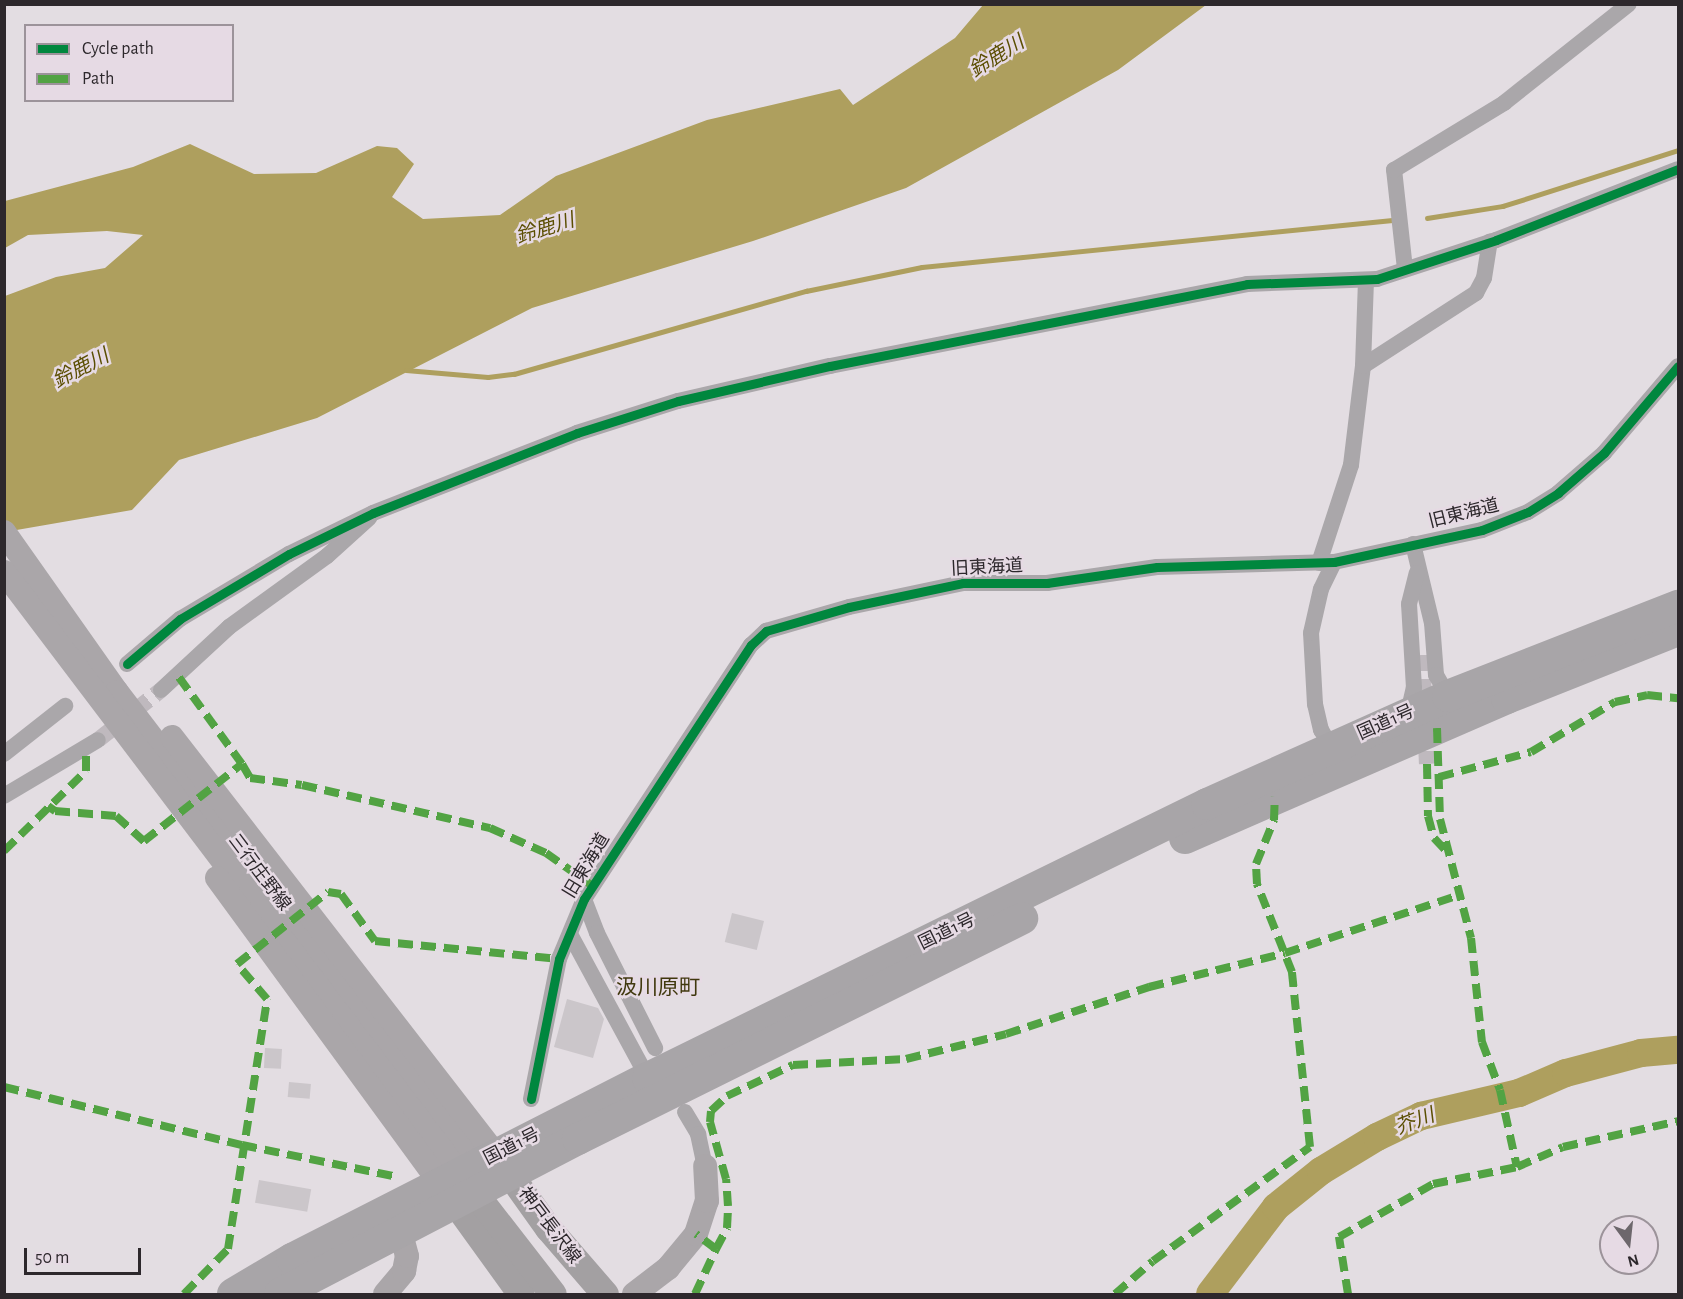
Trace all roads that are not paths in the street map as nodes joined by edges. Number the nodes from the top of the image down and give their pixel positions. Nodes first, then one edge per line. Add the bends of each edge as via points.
1 (1629, 4) edge
2 (1678, 170) edge
3 (1490, 241) junction
4 (1405, 269) junction
5 (1366, 280) junction
6 (1363, 366) junction
7 (1678, 366) edge
8 (373, 513) junction
9 (4, 532) edge
10 (1413, 544) junction
11 (1327, 562) junction
12 (4, 572) edge
13 (1417, 573) junction
14 (1678, 606) edge
15 (1678, 630) edge
16 (60, 648) junction
17 (1422, 655) tunnel mouth
18 (122, 677) junction
19 (160, 690) tunnel mouth
20 (1448, 696) junction
21 (65, 706) dead end
22 (1408, 713) junction
23 (98, 741) tunnel mouth
24 (1331, 747) junction
25 (4, 754) edge
26 (4, 796) edge
27 (206, 820) junction
28 (584, 899) junction
29 (570, 934) junction
30 (655, 1048) dead end
31 (648, 1078) junction
32 (531, 1099) dead end
33 (685, 1112) dead end
34 (705, 1166) joint
35 (476, 1180) junction
36 (400, 1230) junction
37 (393, 1286) edge
38 (233, 1294) edge
39 (280, 1294) edge
40 (521, 1294) edge
41 (553, 1294) edge
42 (581, 1294) edge
43 (605, 1294) edge
44 (634, 1294) edge

1 - 4 street via 1504,103 1394,170
2 - 3 street
3 - 4 street
3 - 6 street via 1484,278 1476,293
4 - 5 street
5 - 6 street
5 - 8 street via 1247,284 678,400 576,433
6 - 11 street via 1351,465
7 - 10 street, 旧東海道 via 1604,453 1558,493 1505,523
8 - 18 street via 231,586 157,636
8 - 19 street via 363,528 229,627
9 - 18 main road, 三行庄野線
10 - 11 street, 旧東海道
10 - 13 street
11 - 24 street via 1311,642 1315,704 1321,730
11 - 28 street, 旧東海道 via 1157,567 1047,583 963,583 849,607 766,631 751,645
12 - 16 main road, 三行庄野線
13 - 17 street
13 - 20 street via 1432,624 1436,675
13 - 22 street via 1409,604 1414,688
14 - 20 highway, 国道1号
15 - 35 highway, 国道1号 via 1497,702 1166,847
16 - 27 main road, 三行庄野線
16 - 35 main road, 三行庄野線 via 149,785
18 - 27 main road, 三行庄野線
18 - 35 main road, 三行庄野線 via 200,768
20 - 22 highway, 国道1号
21 - 25 street
22 - 24 highway, 国道1号
23 - 26 street
24 - 31 highway, 国道1号
27 - 35 main road, 三行庄野線
28 - 29 street, 旧東海道
28 - 30 street
29 - 31 street
29 - 32 street, 旧東海道 via 559,960
31 - 35 highway, 国道1号
33 - 34 street via 698,1134
34 - 44 main road via 707,1201 696,1234 668,1268
35 - 36 highway, 国道1号
35 - 38 highway, 国道1号
35 - 40 main road
35 - 41 main road
35 - 42 main road, 神戸長沢線
35 - 43 main road, 神戸長沢線 via 548,1228
36 - 37 main road via 407,1256
36 - 39 highway, 国道1号

